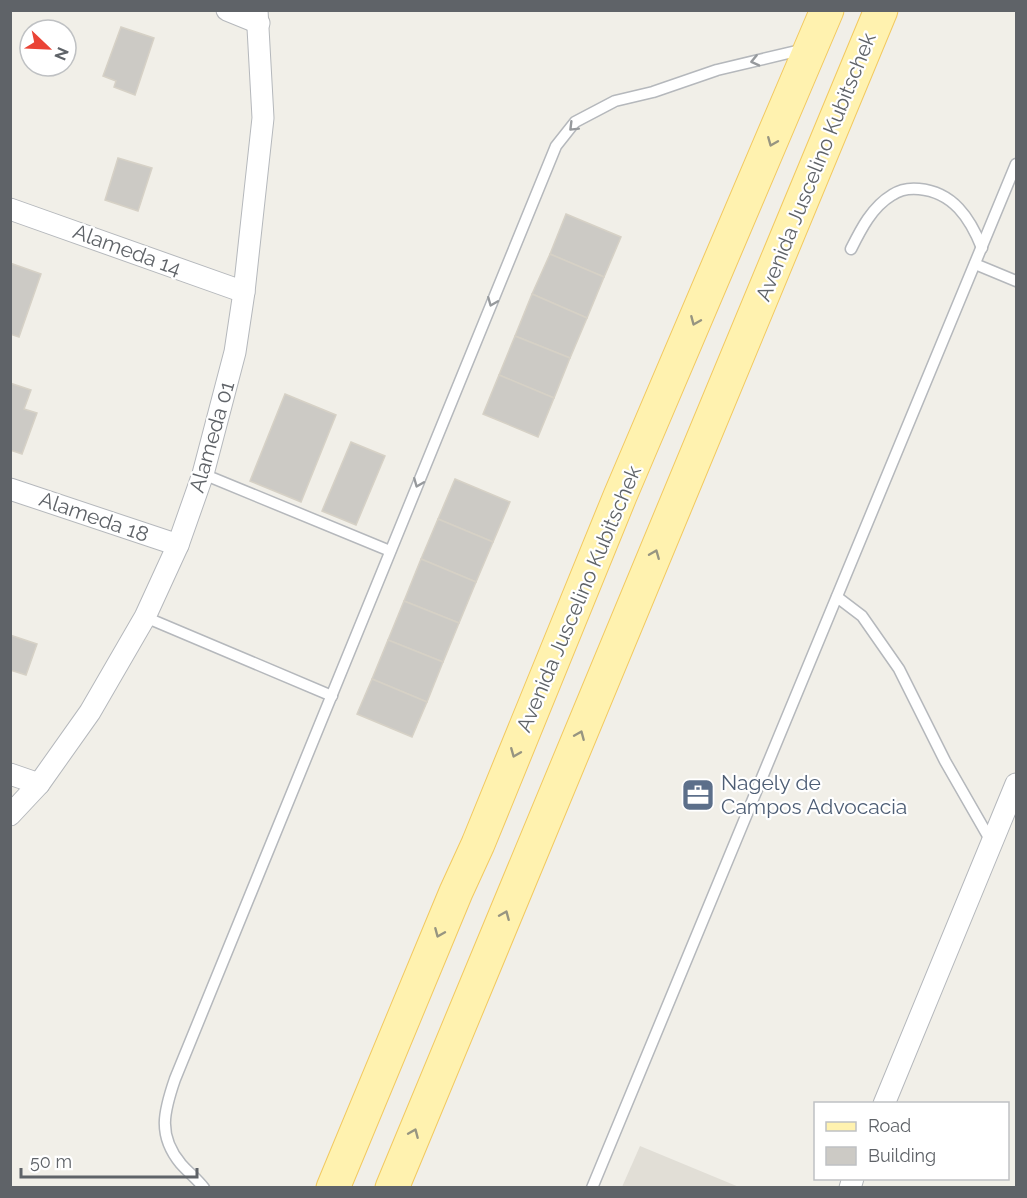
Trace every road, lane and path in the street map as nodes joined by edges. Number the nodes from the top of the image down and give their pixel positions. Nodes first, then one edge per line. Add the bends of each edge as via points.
1 (227, 10) edge
2 (827, 10) edge
3 (881, 10) edge
4 (258, 17) edge
5 (812, 47) junction
6 (1017, 164) edge
7 (10, 209) edge
8 (982, 248) junction
9 (851, 249) dead end
10 (975, 264) junction
11 (1017, 281) edge
12 (244, 292) junction
13 (203, 474) junction
14 (10, 489) edge
15 (178, 545) junction
16 (390, 551) junction
17 (837, 597) junction
18 (145, 617) junction
19 (332, 696) junction
20 (10, 774) edge
21 (39, 784) junction
22 (1017, 784) edge
23 (10, 815) edge
24 (992, 843) junction
25 (885, 1102) edge
26 (204, 1188) edge
27 (333, 1188) edge
28 (392, 1188) edge
29 (592, 1188) edge

1 - 4 street
2 - 5 main road, Avenida Juscelino Kubitschek
28 -> 3 main road, Avenida Juscelino Kubitschek
4 - 12 street, Alameda 01 via 263,118
5 -> 16 lane via 615,101 575,122 556,146
5 -> 27 main road, Avenida Juscelino Kubitschek via 620,496
6 - 8 lane
7 - 12 street, Alameda 14
8 - 9 lane via 973,225 957,206 933,192 906,189 878,206
8 - 10 lane
10 - 11 lane
10 - 17 lane
12 - 13 street, Alameda 01 via 235,352
13 - 15 street, Alameda 01
13 - 16 lane
14 - 15 street, Alameda 18
15 - 18 street, Alameda 01
16 - 19 lane
17 - 24 lane via 862,616 899,669
17 - 29 lane
18 - 19 lane
18 - 21 street, Alameda 01 via 90,712
19 - 26 lane via 165,1106 168,1146
20 - 21 street
21 - 23 street, Alameda 01
22 - 24 street
24 - 25 street

